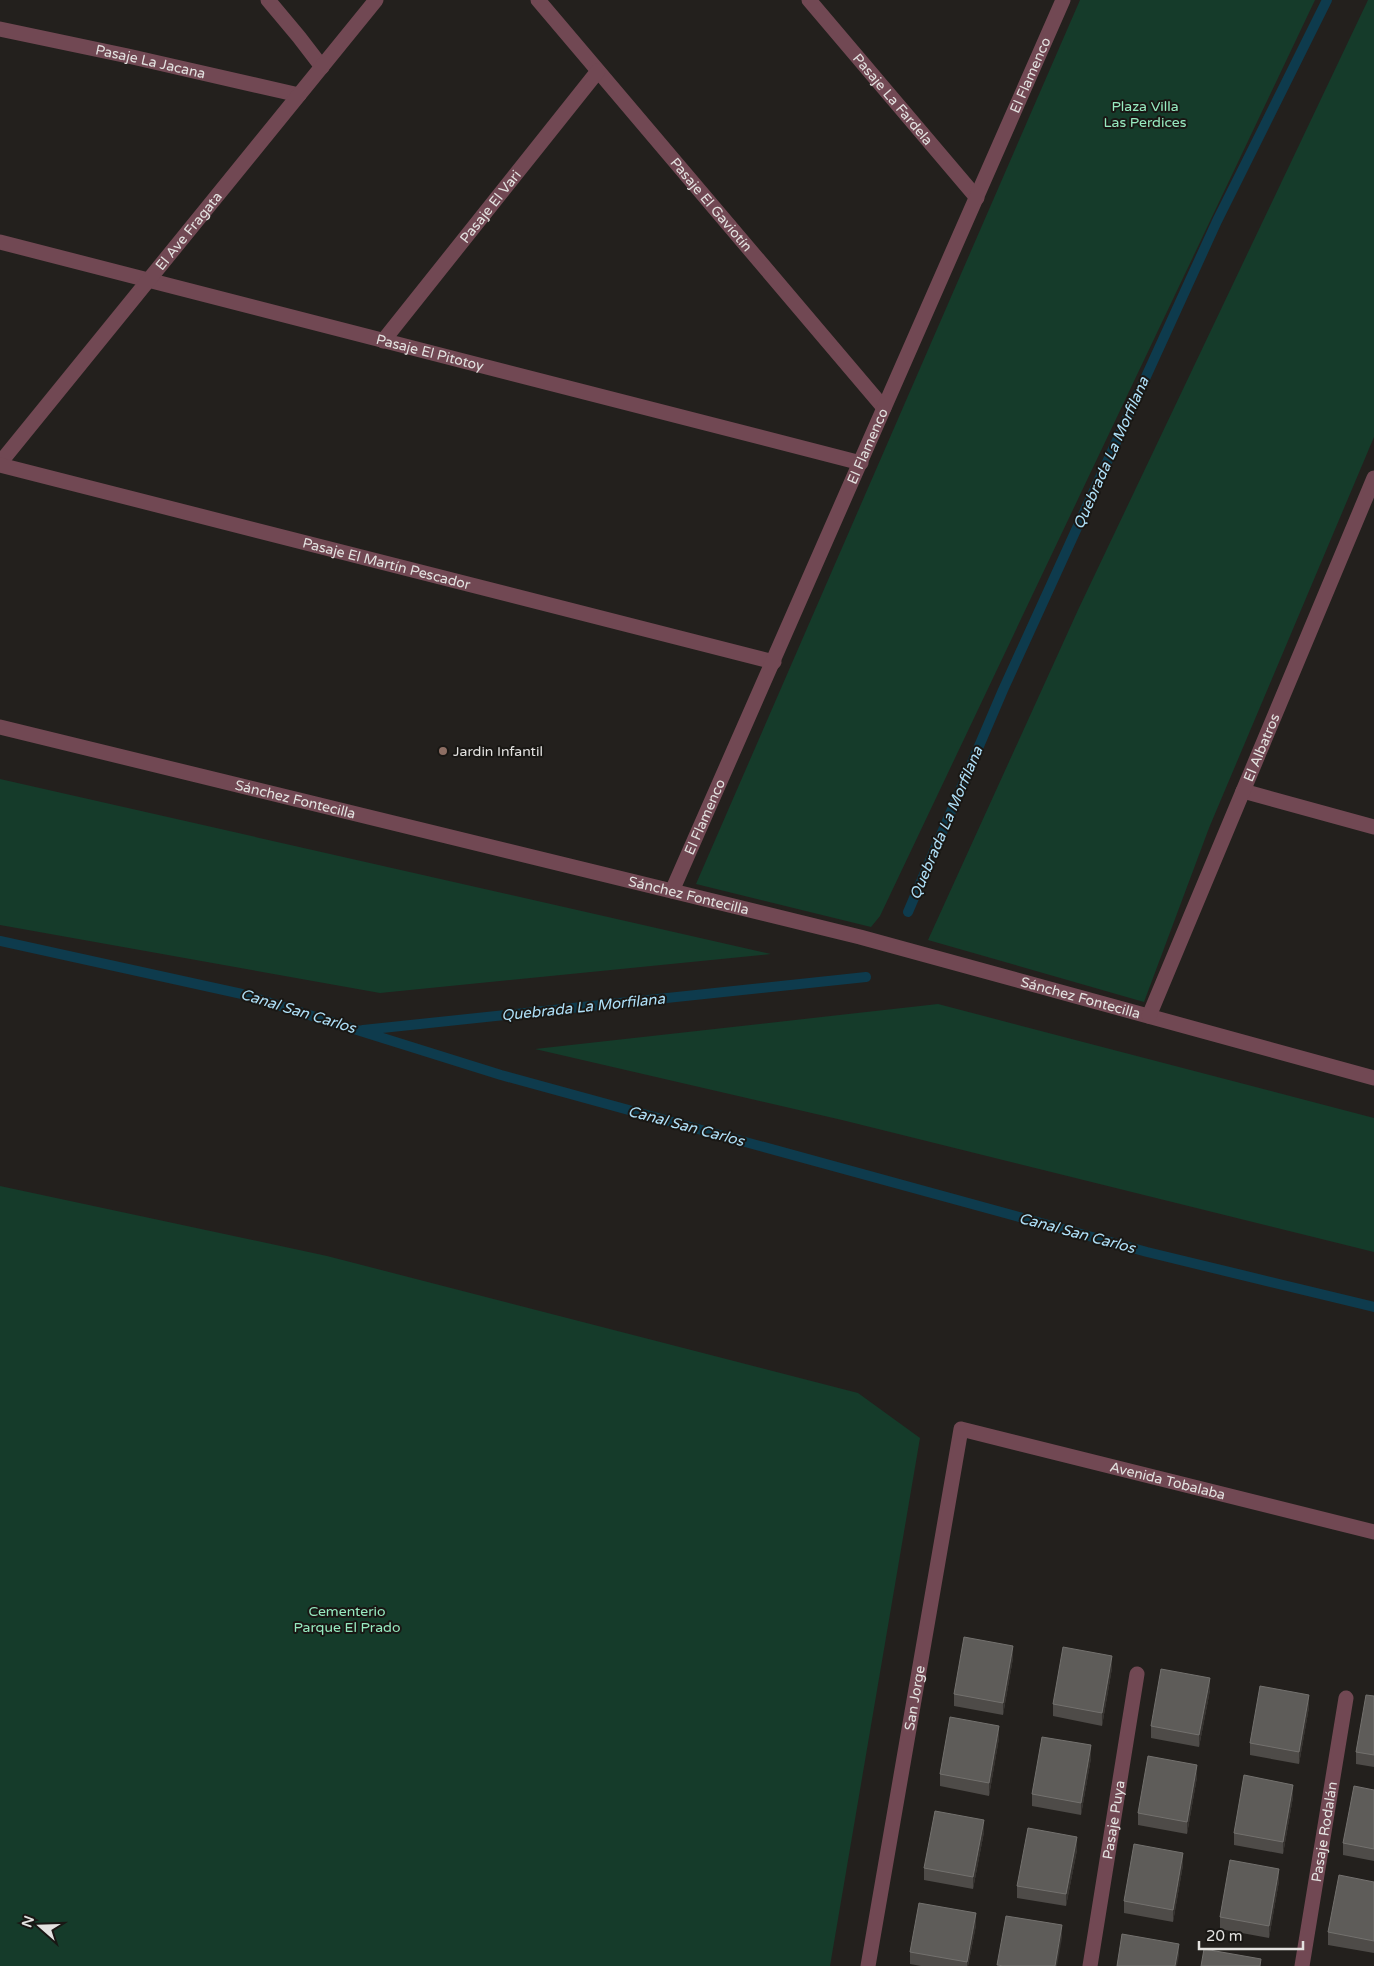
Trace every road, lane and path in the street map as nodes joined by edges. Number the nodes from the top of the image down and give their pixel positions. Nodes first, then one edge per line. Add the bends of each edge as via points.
1 (268, 0) edge
2 (376, 0) edge
3 (538, 0) edge
4 (809, 0) edge
5 (1063, 0) edge
6 (0, 29) edge
7 (322, 67) junction
8 (598, 71) junction
9 (299, 95) junction
10 (977, 198) junction
11 (0, 242) edge
12 (148, 281) junction
13 (383, 341) junction
14 (884, 408) junction
15 (861, 463) junction
16 (0, 464) edge
17 (1374, 478) edge
18 (774, 662) junction
19 (0, 728) edge
20 (1243, 791) junction
21 (1374, 827) edge
22 (672, 891) junction
23 (1149, 1016) junction
24 (1374, 1078) edge
25 (961, 1429) joint
26 (1374, 1532) edge
27 (1137, 1674) dead end
28 (1346, 1698) dead end
29 (868, 1966) edge
30 (1090, 1966) edge
31 (1302, 1966) edge

1 - 7 street
2 - 7 street, El Ave Fragata
3 - 8 street, Pasaje El Gaviotín
4 - 10 street, Pasaje La Fardela
5 - 10 street, El Flamenco
6 - 9 street, Pasaje La Jacana
7 - 9 street, El Ave Fragata
8 - 13 street, Pasaje El Vari
8 - 14 street, Pasaje El Gaviotín
9 - 12 street, El Ave Fragata
10 - 14 street, El Flamenco
11 - 12 street, Pasaje El Pitotoy
12 - 13 street, Pasaje El Pitotoy
12 - 16 street, El Ave Fragata
13 - 15 street, Pasaje El Pitotoy
14 - 15 street, El Flamenco
15 - 18 street, El Flamenco
16 - 18 street, Pasaje El Martín Pescador
17 - 20 street, El Albatros
18 - 22 street, El Flamenco
19 - 22 street, Sánchez Fontecilla
20 - 21 street
20 - 23 street, El Albatros
22 - 23 street, Sánchez Fontecilla via 860,937
23 - 24 street, Sánchez Fontecilla
25 - 26 street, Avenida Tobalaba
25 - 29 street, San Jorge
27 - 30 street, Pasaje Puya
28 - 31 street, Pasaje Rodalán

